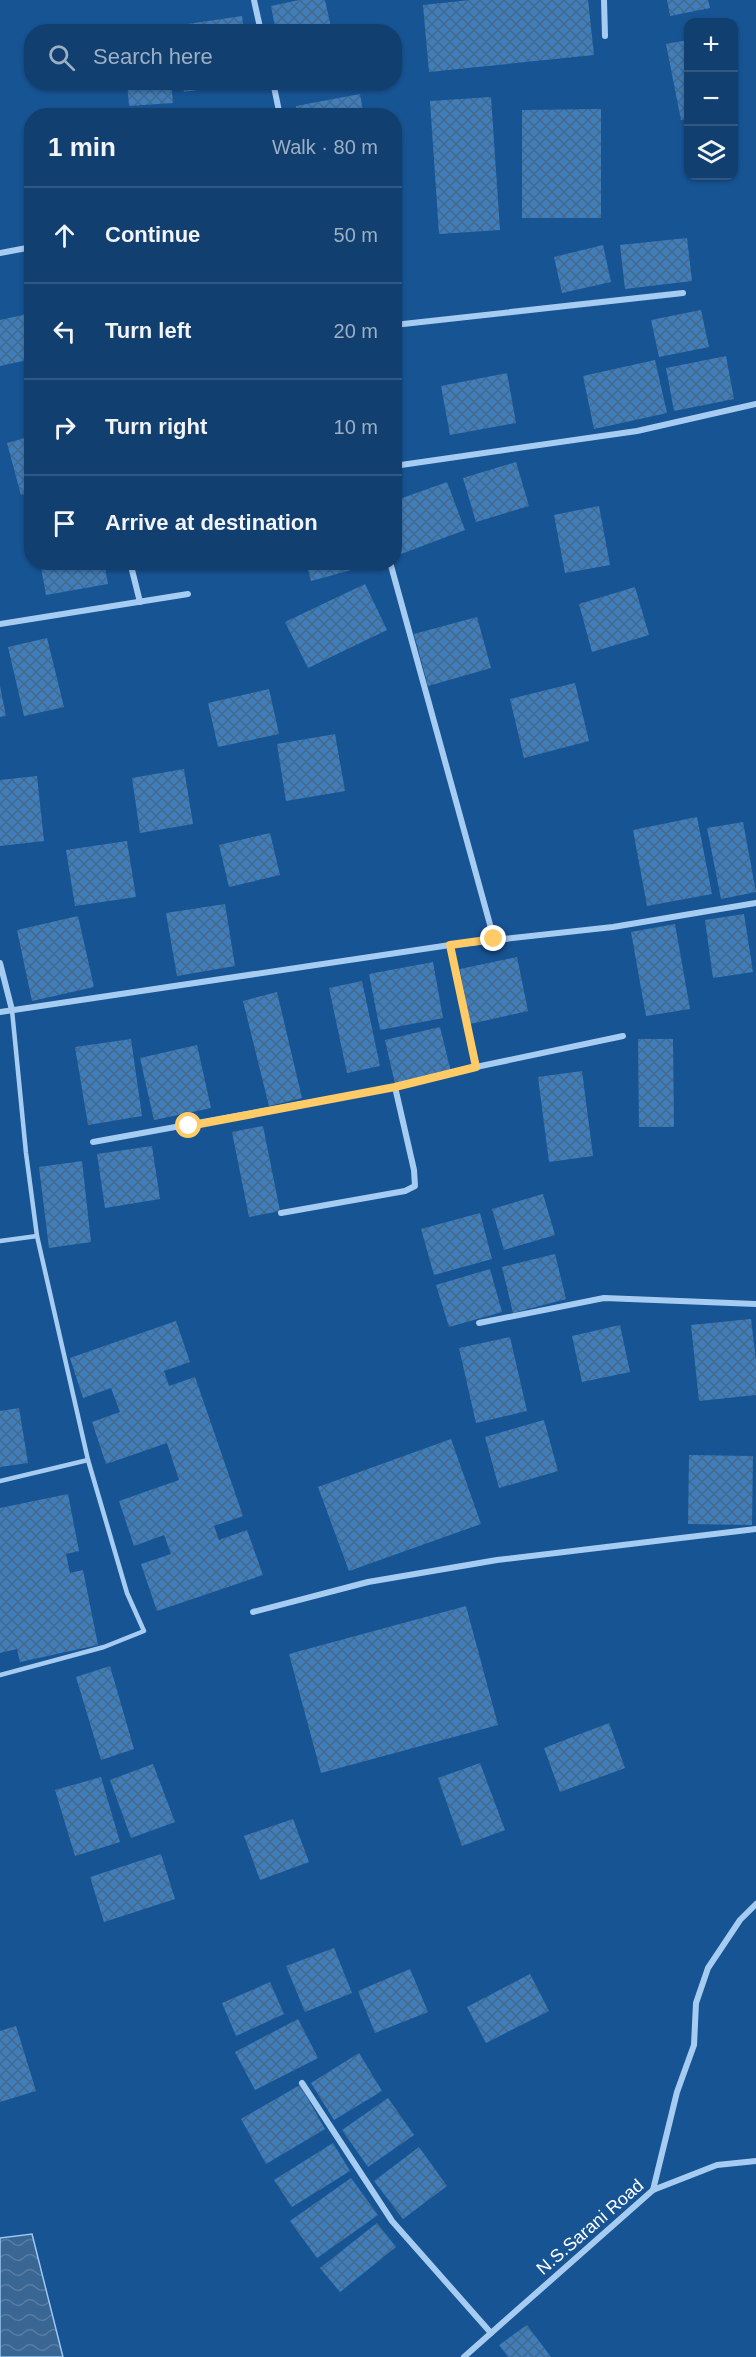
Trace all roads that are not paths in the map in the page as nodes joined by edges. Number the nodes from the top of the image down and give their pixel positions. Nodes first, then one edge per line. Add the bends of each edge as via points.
1 (254, 0) edge
2 (604, 0) edge
3 (259, 24) edge
4 (604, 36) dead end
5 (275, 90) edge
6 (278, 108) edge
7 (24, 248) edge
8 (0, 253) edge
9 (683, 292) dead end
10 (402, 324) edge
11 (756, 404) edge
12 (402, 465) edge
13 (132, 570) edge
14 (392, 570) edge
15 (188, 594) dead end
16 (140, 602) junction
17 (0, 624) edge
18 (756, 903) edge
19 (494, 939) junction
20 (450, 945) junction
21 (0, 963) edge
22 (12, 1010) junction
23 (0, 1012) edge
24 (623, 1036) dead end
25 (476, 1067) junction
26 (395, 1087) junction
27 (93, 1142) dead end
28 (281, 1213) dead end
29 (37, 1236) junction
30 (0, 1241) edge
31 (756, 1304) edge
32 (478, 1323) dead end
33 (88, 1460) junction
34 (0, 1480) edge
35 (756, 1529) edge
36 (253, 1612) dead end
37 (0, 1675) edge
38 (756, 1904) edge
39 (302, 2083) dead end
40 (756, 2161) edge
41 (653, 2190) junction
42 (491, 2333) junction
43 (464, 2357) edge

1 - 3 street
2 - 4 street
5 - 6 street
7 - 8 street
9 - 10 street
11 - 12 street via 637,431
13 - 16 street
14 - 19 street
15 - 16 street
16 - 17 street
18 - 19 street via 613,927
19 - 20 street
20 - 22 street
20 - 25 street
21 - 22 street
22 - 23 street
22 - 29 lane
24 - 25 street
25 - 26 street
26 - 27 street
26 - 28 street via 415,1186
29 - 30 lane
29 - 33 lane
31 - 32 street via 604,1298
33 - 34 lane
33 - 37 lane via 127,1593 144,1631 104,1647
35 - 36 street via 497,1560 380,1580
38 - 41 street via 740,1920 708,1968 696,2003 694,2045 677,2092
39 - 42 street via 392,2221
40 - 41 street, N.S.Sarani Road via 717,2165
41 - 42 street, N.S.Sarani Road
42 - 43 street, N.S.Sarani Road

